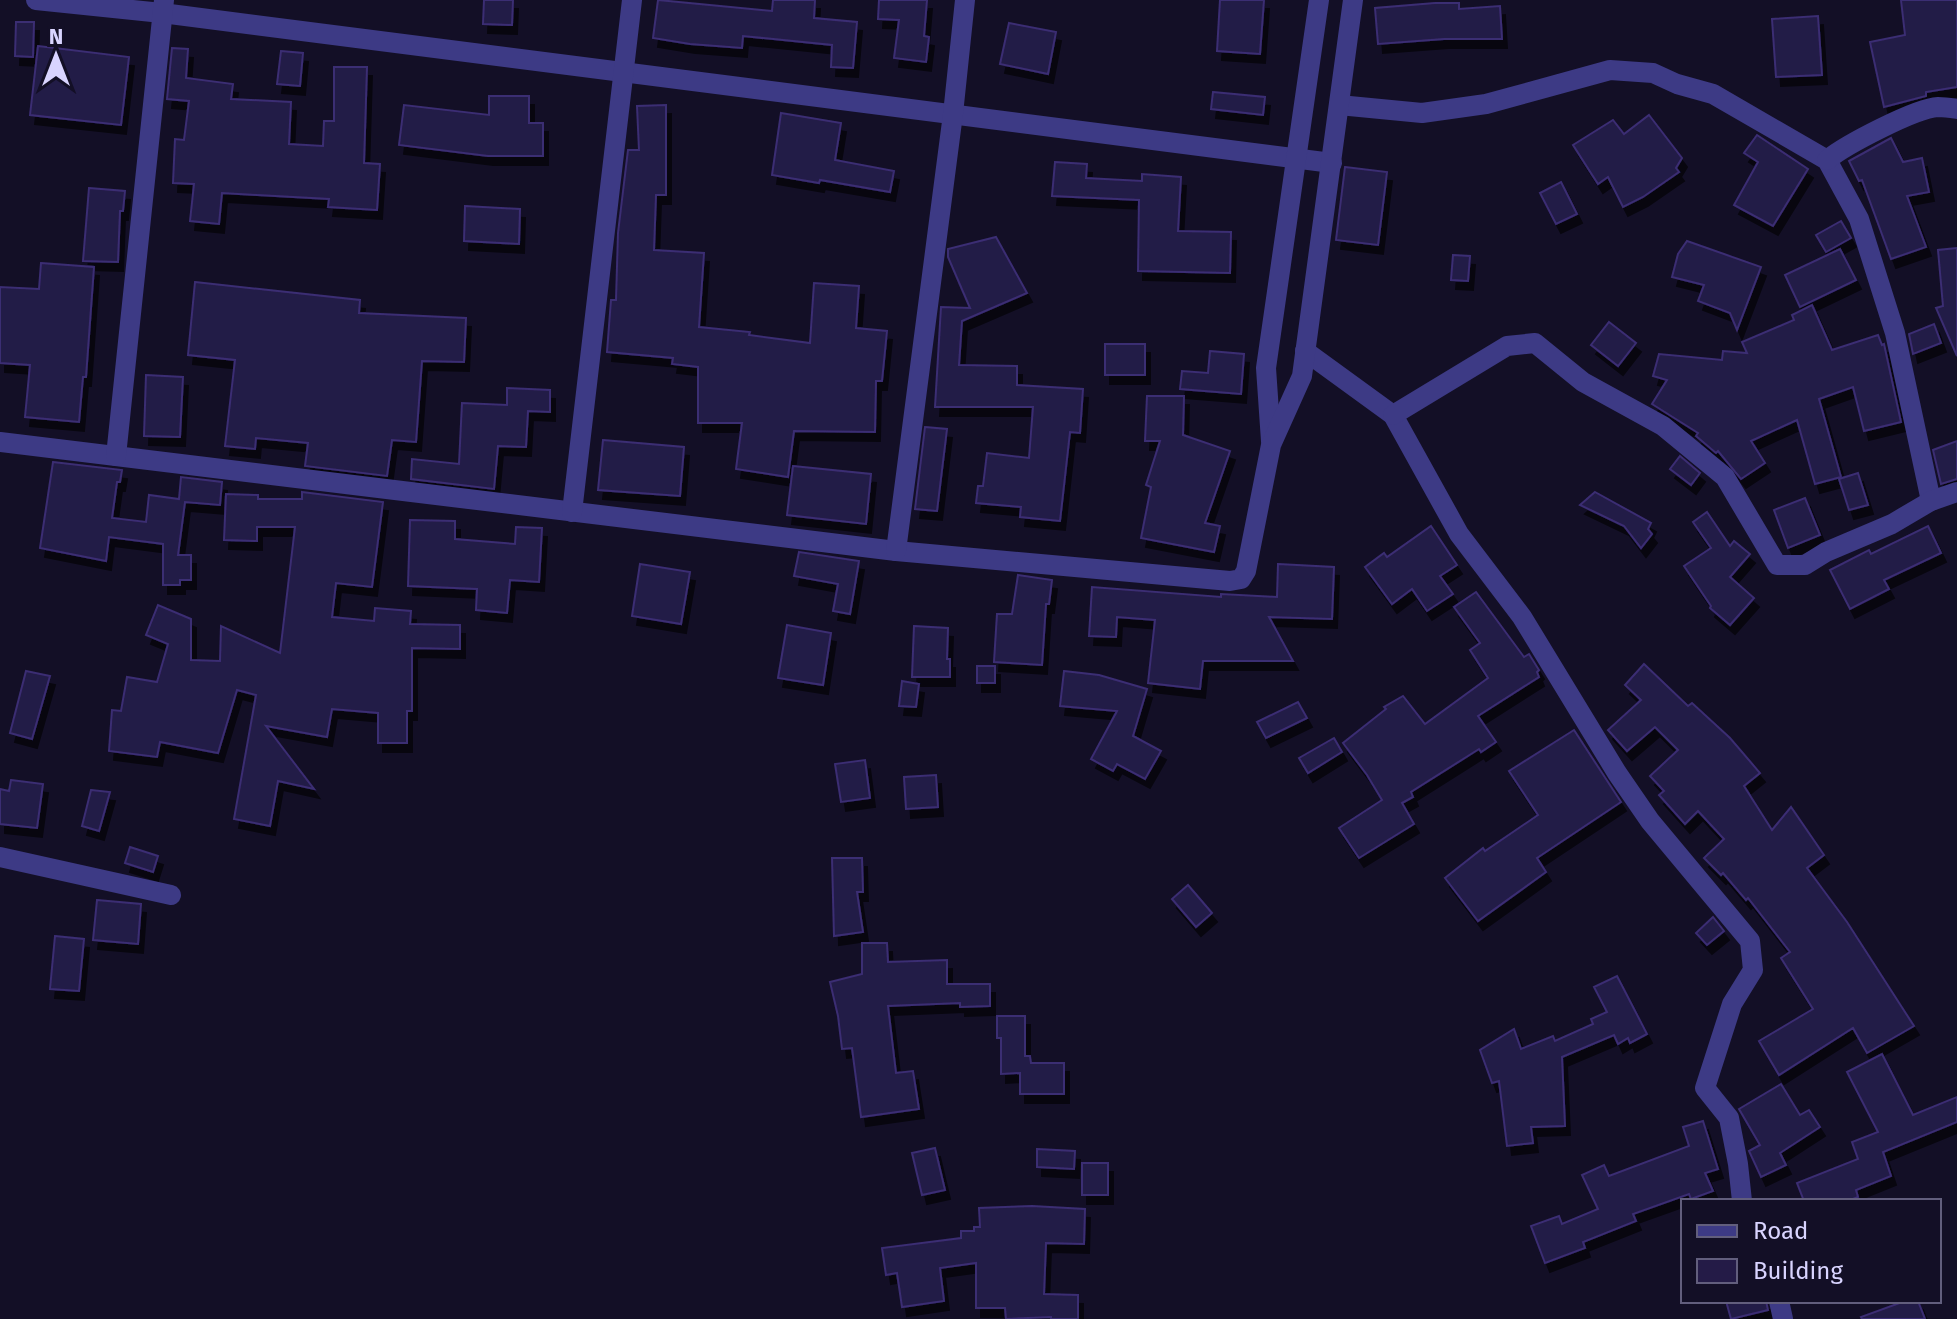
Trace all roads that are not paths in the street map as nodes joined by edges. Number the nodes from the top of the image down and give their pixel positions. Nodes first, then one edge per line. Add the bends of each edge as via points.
1 (36, 0) edge
2 (632, 0) edge
3 (965, 0) edge
4 (1319, 0) edge
5 (1353, 0) edge
6 (163, 6) edge
7 (624, 74) junction
8 (1339, 105) junction
9 (1957, 109) edge
10 (953, 114) junction
11 (1297, 158) junction
12 (1827, 160) junction
13 (1332, 163) junction
14 (1305, 351) junction
15 (1393, 415) junction
16 (0, 442) edge
17 (1271, 445) junction
18 (116, 456) junction
19 (1957, 492) edge
20 (1931, 501) junction
21 (572, 512) junction
22 (896, 551) junction
23 (0, 857) edge
24 (171, 895) dead end
25 (1742, 1199) edge

1 - 6 street
2 - 7 street
3 - 10 street
4 - 11 street
5 - 8 street
6 - 7 street
6 - 18 street
7 - 10 street
7 - 21 street
8 - 12 street via 1422,113 1486,104 1610,70 1653,73 1713,94
8 - 13 street
9 - 12 street via 1935,107 1872,132
10 - 11 street
10 - 22 street
11 - 13 street
11 - 17 street via 1266,368
12 - 20 street via 1859,219 1895,333
13 - 14 street
14 - 15 street
14 - 17 street via 1302,376
15 - 20 street via 1507,346 1535,343 1583,382 1663,426 1725,477 1777,565 1805,565
15 - 25 street via 1459,534 1522,617 1617,773 1750,941 1753,970 1732,1004 1705,1088 1729,1118
16 - 18 street
17 - 22 street via 1241,579
18 - 21 street
19 - 20 street
21 - 22 street
23 - 24 street

